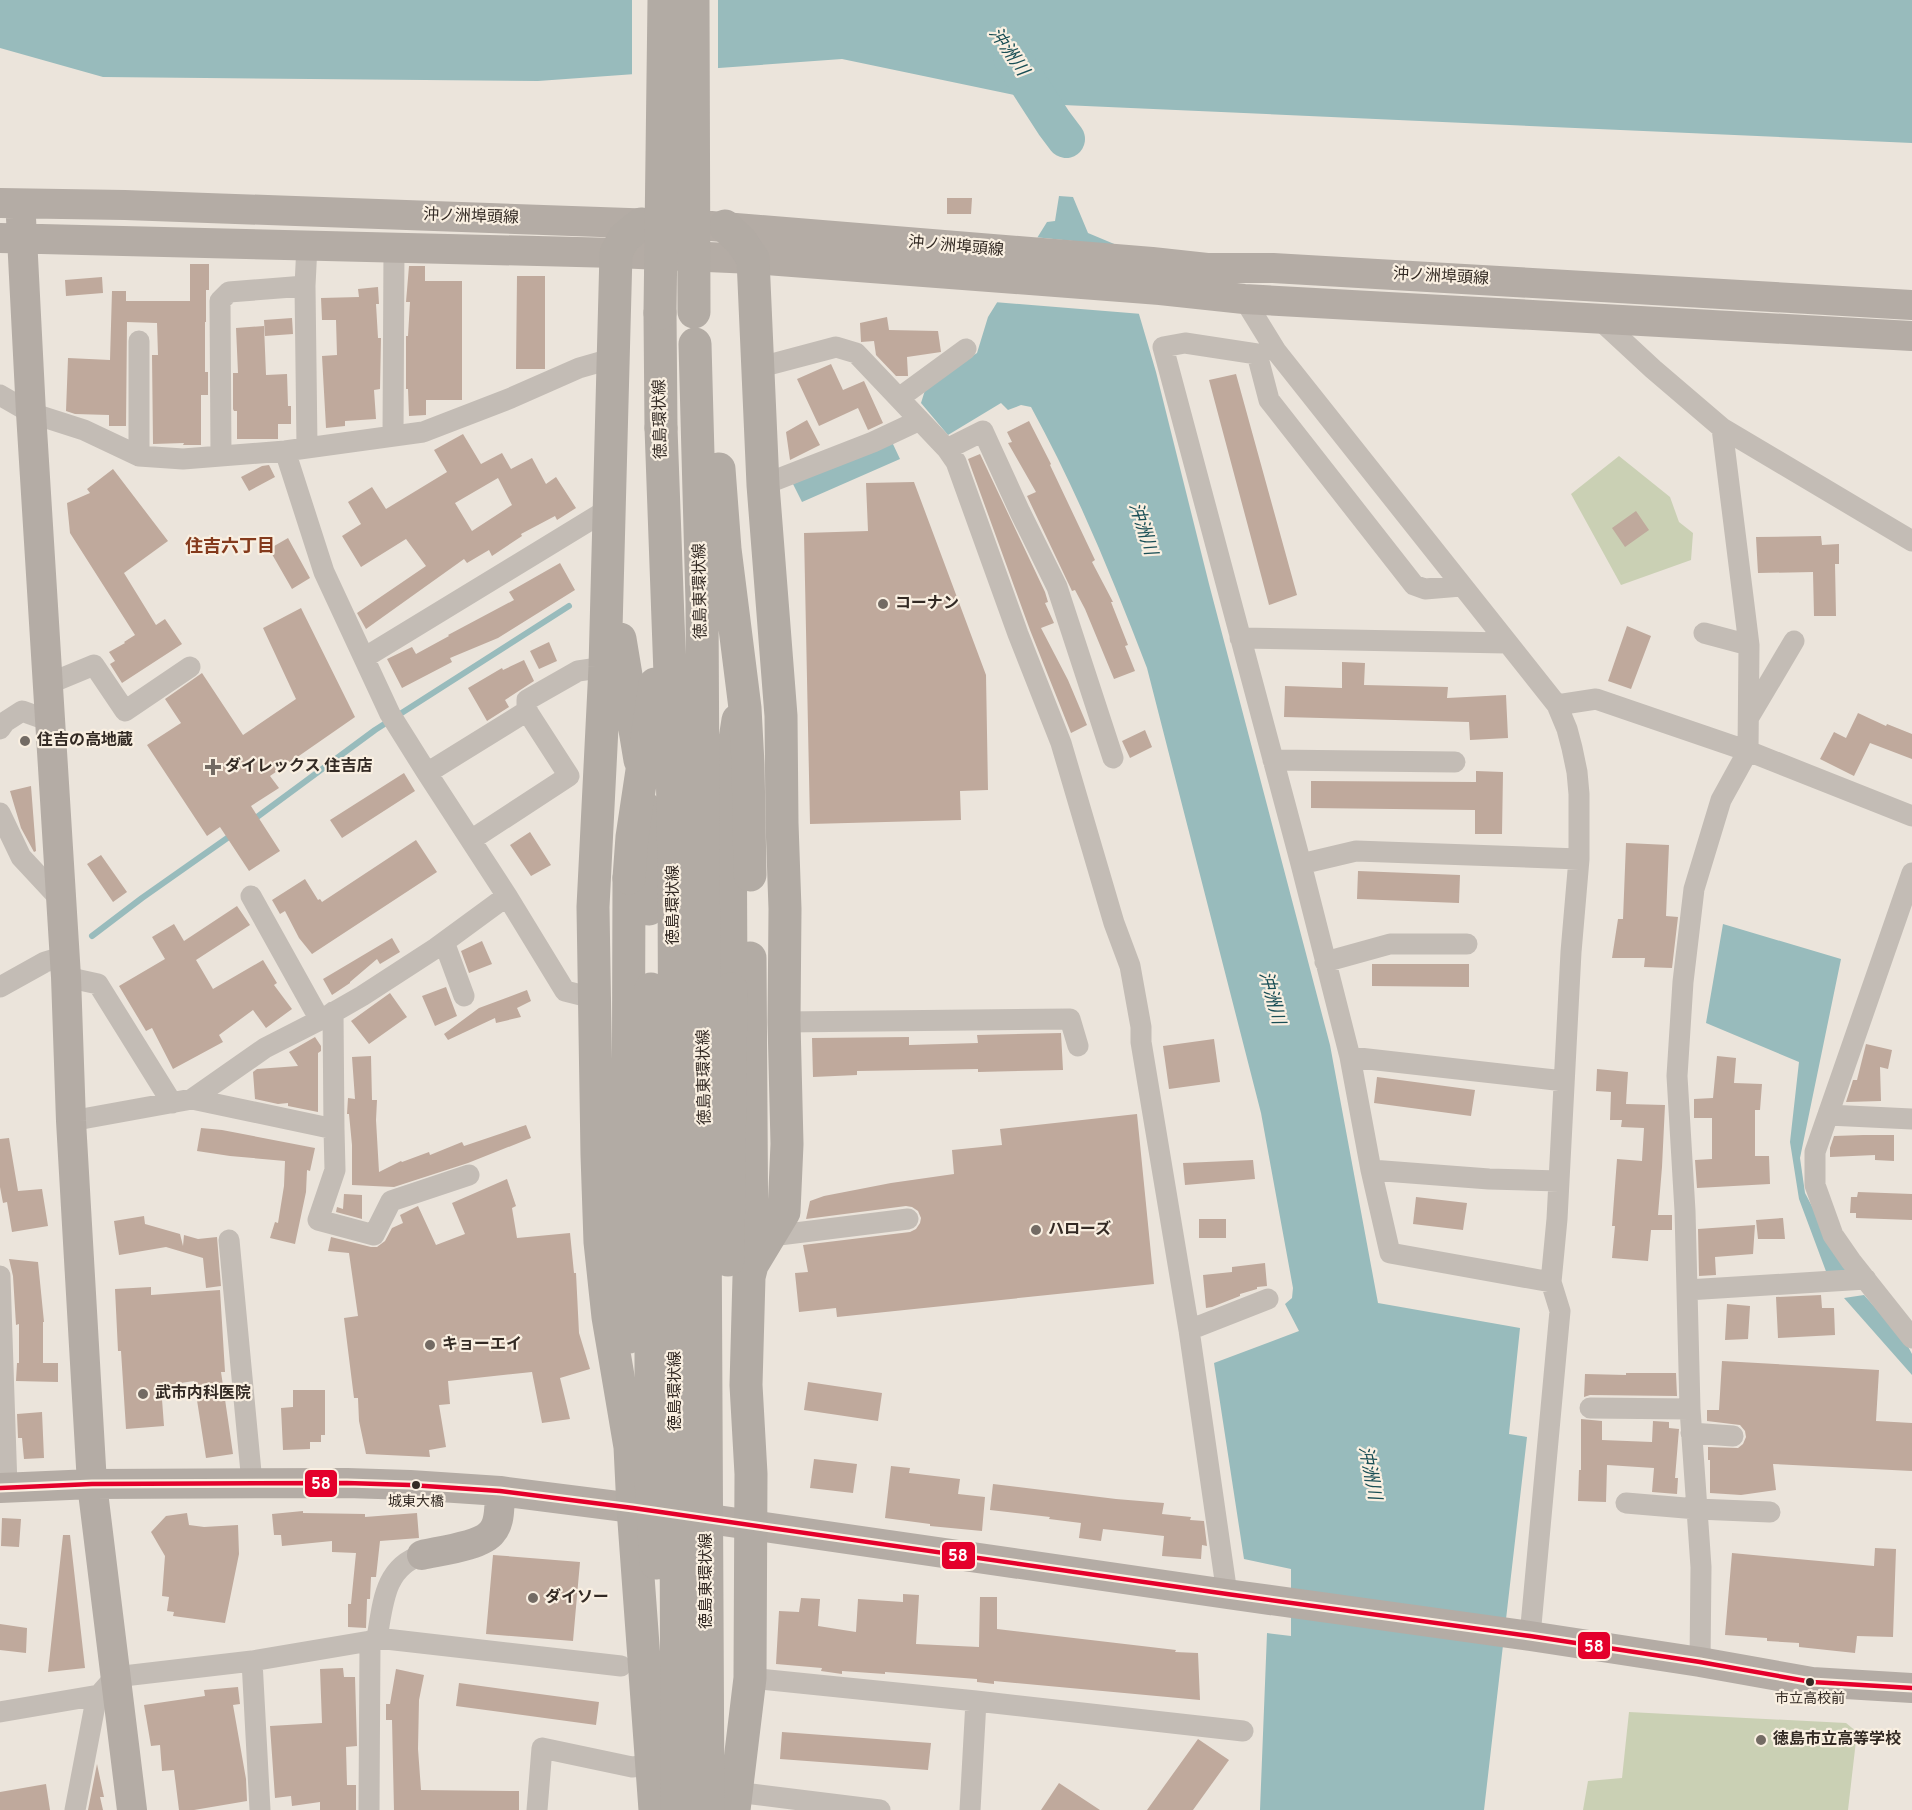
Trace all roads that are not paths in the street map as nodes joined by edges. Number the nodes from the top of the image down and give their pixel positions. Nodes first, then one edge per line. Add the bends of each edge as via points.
1 (664, 0) edge
2 (693, 0) edge
3 (10, 203) edge
4 (641, 224) junction
5 (725, 226) junction
6 (11, 238) edge
7 (307, 245) junction
8 (394, 248) junction
9 (616, 253) junction
10 (753, 259) junction
11 (1006, 265) junction
12 (1207, 268) junction
13 (1274, 268) junction
14 (1156, 276) junction
15 (305, 286) junction
16 (1244, 300) junction
17 (1912, 305) edge
18 (1599, 319) junction
19 (694, 328) junction
20 (1912, 336) edge
21 (139, 341) dead end
22 (966, 349) dead end
23 (614, 358) junction
24 (757, 368) junction
25 (0, 395) edge
26 (899, 398) junction
27 (31, 413) junction
28 (920, 420) junction
29 (1722, 428) junction
30 (393, 436) junction
31 (661, 440) junction
32 (307, 447) junction
33 (947, 449) junction
34 (285, 451) junction
35 (139, 456) junction
36 (221, 456) junction
37 (763, 490) junction
38 (610, 508) junction
39 (1912, 541) edge
40 (1461, 586) junction
41 (1704, 633) dead end
42 (1240, 638) junction
43 (1794, 641) dead end
44 (1506, 643) junction
45 (1749, 645) junction
46 (364, 658) junction
47 (190, 667) dead end
48 (604, 667) junction
49 (48, 684) junction
50 (1557, 705) junction
51 (527, 711) junction
52 (1749, 718) junction
53 (2, 721) edge
54 (50, 721) junction
55 (1748, 751) junction
56 (1113, 758) dead end
57 (1273, 760) junction
58 (1455, 762) dead end
59 (427, 773) junction
60 (0, 813) edge
61 (1912, 816) edge
62 (471, 840) junction
63 (1579, 858) junction
64 (1301, 864) junction
65 (1912, 873) edge
66 (251, 896) dead end
67 (507, 896) junction
68 (61, 900) junction
69 (444, 942) junction
70 (1467, 944) dead end
71 (1325, 962) junction
72 (65, 967) junction
73 (0, 987) edge
74 (465, 996) dead end
75 (593, 998) junction
76 (327, 1016) junction
77 (784, 1022) junction
78 (1078, 1046) dead end
79 (1350, 1058) junction
80 (1564, 1081) junction
81 (182, 1101) junction
82 (1828, 1115) junction
83 (1912, 1119) edge
84 (71, 1121) junction
85 (334, 1129) junction
86 (1371, 1170) junction
87 (469, 1175) dead end
88 (1559, 1180) junction
89 (908, 1219) dead end
90 (771, 1236) junction
91 (229, 1240) dead end
92 (752, 1266) junction
93 (0, 1276) edge
94 (1866, 1279) junction
95 (1551, 1282) junction
96 (1687, 1290) junction
97 (1268, 1299) dead end
98 (1189, 1330) junction
99 (1912, 1338) edge
100 (1590, 1408) dead end
101 (1689, 1409) junction
102 (1691, 1433) junction
103 (1733, 1436) dead end
104 (630, 1447) junction
105 (252, 1483) junction
106 (92, 1484) junction
107 (4, 1488) edge
108 (500, 1491) junction
109 (1626, 1503) dead end
110 (633, 1508) junction
111 (1697, 1509) junction
112 (1770, 1512) dead end
113 (752, 1524) junction
114 (422, 1555) joint
115 (1239, 1596) junction
116 (1521, 1635) junction
117 (374, 1639) junction
118 (707, 1641) junction
119 (252, 1661) junction
120 (1700, 1662) junction
121 (621, 1666) dead end
122 (750, 1678) junction
123 (107, 1686) junction
124 (1912, 1688) edge
125 (976, 1701) junction
126 (0, 1712) edge
127 (1243, 1731) dead end
128 (650, 1765) junction
129 (735, 1801) edge
130 (75, 1810) edge
131 (132, 1810) edge
132 (260, 1810) edge
133 (369, 1810) edge
134 (537, 1810) edge
135 (655, 1810) edge
136 (677, 1810) edge
137 (708, 1810) edge
138 (880, 1810) edge
139 (970, 1810) edge

1 - 31 main road, 徳島環状線, bridge
2 - 19 main road, bridge
3 - 4 main road, 沖ノ洲埠頭線
3 - 6 main road
4 - 5 main road, 沖ノ洲埠頭線
4 - 9 main road via 624,238
5 - 10 main road
5 - 11 main road, 沖ノ洲埠頭線
6 - 7 main road, 沖ノ洲埠頭線
6 - 27 main road
7 - 8 main road, 沖ノ洲埠頭線
7 - 15 street
8 - 9 main road, 沖ノ洲埠頭線
8 - 30 street
9 - 10 main road, 沖ノ洲埠頭線
9 - 23 main road
10 - 11 main road, 沖ノ洲埠頭線
10 - 24 main road
11 - 14 main road, 沖ノ洲埠頭線
12 - 13 main road, 沖ノ洲埠頭線
12 - 14 main road, 沖ノ洲埠頭線
12 - 16 street
13 - 16 street via 1262,276
13 - 17 main road, 沖ノ洲埠頭線
14 - 16 main road, 沖ノ洲埠頭線
15 - 32 street
15 - 36 street via 229,292 220,302
16 - 18 main road, 沖ノ洲埠頭線
16 - 40 street via 1276,351
18 - 20 main road, 沖ノ洲埠頭線
18 - 29 street
19 - 92 main road, bridge via 717,448 745,708
19 - 118 main road, 徳島東環状線, bridge via 702,603
21 - 35 street
22 - 26 street
23 - 30 street via 579,368 423,432
23 - 38 main road
24 - 26 street via 836,347 856,353
24 - 37 main road
25 - 27 street
26 - 28 street
27 - 35 street via 84,430
27 - 49 main road
28 - 33 street
28 - 37 street
29 - 39 street
29 - 45 street
30 - 32 street
31 - 104 main road, bridge via 664,593 629,878
31 - 136 main road, 徳島環状線, bridge via 674,870
32 - 34 street
33 - 56 street via 983,431 1058,587
33 - 98 street via 956,462 1061,743 1130,966
34 - 36 street
34 - 46 street via 324,572
35 - 36 street
37 - 77 main road via 781,716
37 - 118 main road, bridge via 764,550 730,771 729,1249
38 - 46 street
38 - 48 main road
38 - 136 main road, bridge via 618,624 639,746 647,833 651,989 651,1480
40 - 42 street via 1425,589 1414,585 1269,400 1257,354 1185,344 1163,347
40 - 44 street
41 - 45 street
42 - 44 street
42 - 57 street
43 - 52 street
44 - 50 street
45 - 52 street
46 - 59 street via 393,719
47 - 49 street via 125,711 94,665
48 - 51 street via 578,670 527,699
48 - 75 main road via 593,907
49 - 54 main road
50 - 55 street via 1596,699
50 - 63 street via 1577,772
51 - 59 street
51 - 62 street via 569,776
52 - 55 street
53 - 54 street via 22,711
54 - 68 main road
55 - 61 street
55 - 96 street via 1721,800 1694,889 1683,982 1677,1076
57 - 58 street
57 - 64 street
59 - 62 street
60 - 68 street via 21,857
62 - 67 street
63 - 64 street via 1356,851
63 - 80 street
64 - 71 street
65 - 82 street
66 - 76 street
67 - 69 street
67 - 75 street via 565,991
68 - 72 main road
69 - 74 street
69 - 76 street
70 - 71 street via 1390,944
71 - 79 street
72 - 73 street via 45,962
72 - 81 street via 98,984
72 - 84 main road
75 - 104 main road via 600,1242
76 - 81 street via 265,1048
76 - 85 street
77 - 78 street via 1070,1019
77 - 90 main road via 784,1212
79 - 80 street
79 - 86 street
80 - 88 street
81 - 84 street
81 - 85 street
82 - 83 street
82 - 94 street via 1815,1152 1815,1185 1833,1235
84 - 106 main road
85 - 87 street via 335,1170 318,1220 374,1235 391,1201
86 - 88 street
86 - 95 street via 1390,1253
88 - 95 street
89 - 90 street
90 - 92 main road
91 - 105 street
92 - 113 main road via 746,1385
93 - 107 street
94 - 96 street
94 - 99 street
95 - 116 street via 1560,1311
96 - 101 street
97 - 98 street
98 - 115 street
100 - 101 street
101 - 102 street
102 - 103 street
102 - 111 street
104 - 110 main road
105 - 106 main road
105 - 108 main road via 410,1485
106 - 107 main road
106 - 123 main road
108 - 110 main road
108 - 114 main road via 493,1532 483,1540
109 - 111 street
110 - 113 main road
110 - 128 main road
111 - 112 street
111 - 120 street
113 - 115 main road
113 - 122 main road
114 - 117 street via 398,1567 389,1582
115 - 116 main road
116 - 120 main road
117 - 119 street
117 - 121 street
117 - 133 street
118 - 137 main road, 徳島東環状線, bridge
119 - 123 street
119 - 132 street
120 - 124 main road via 1812,1682
122 - 125 street
122 - 129 main road
123 - 126 street
123 - 130 street via 95,1705
123 - 131 main road
125 - 127 street
125 - 139 street
128 - 134 street via 632,1767 542,1748
128 - 135 main road
129 - 138 street

